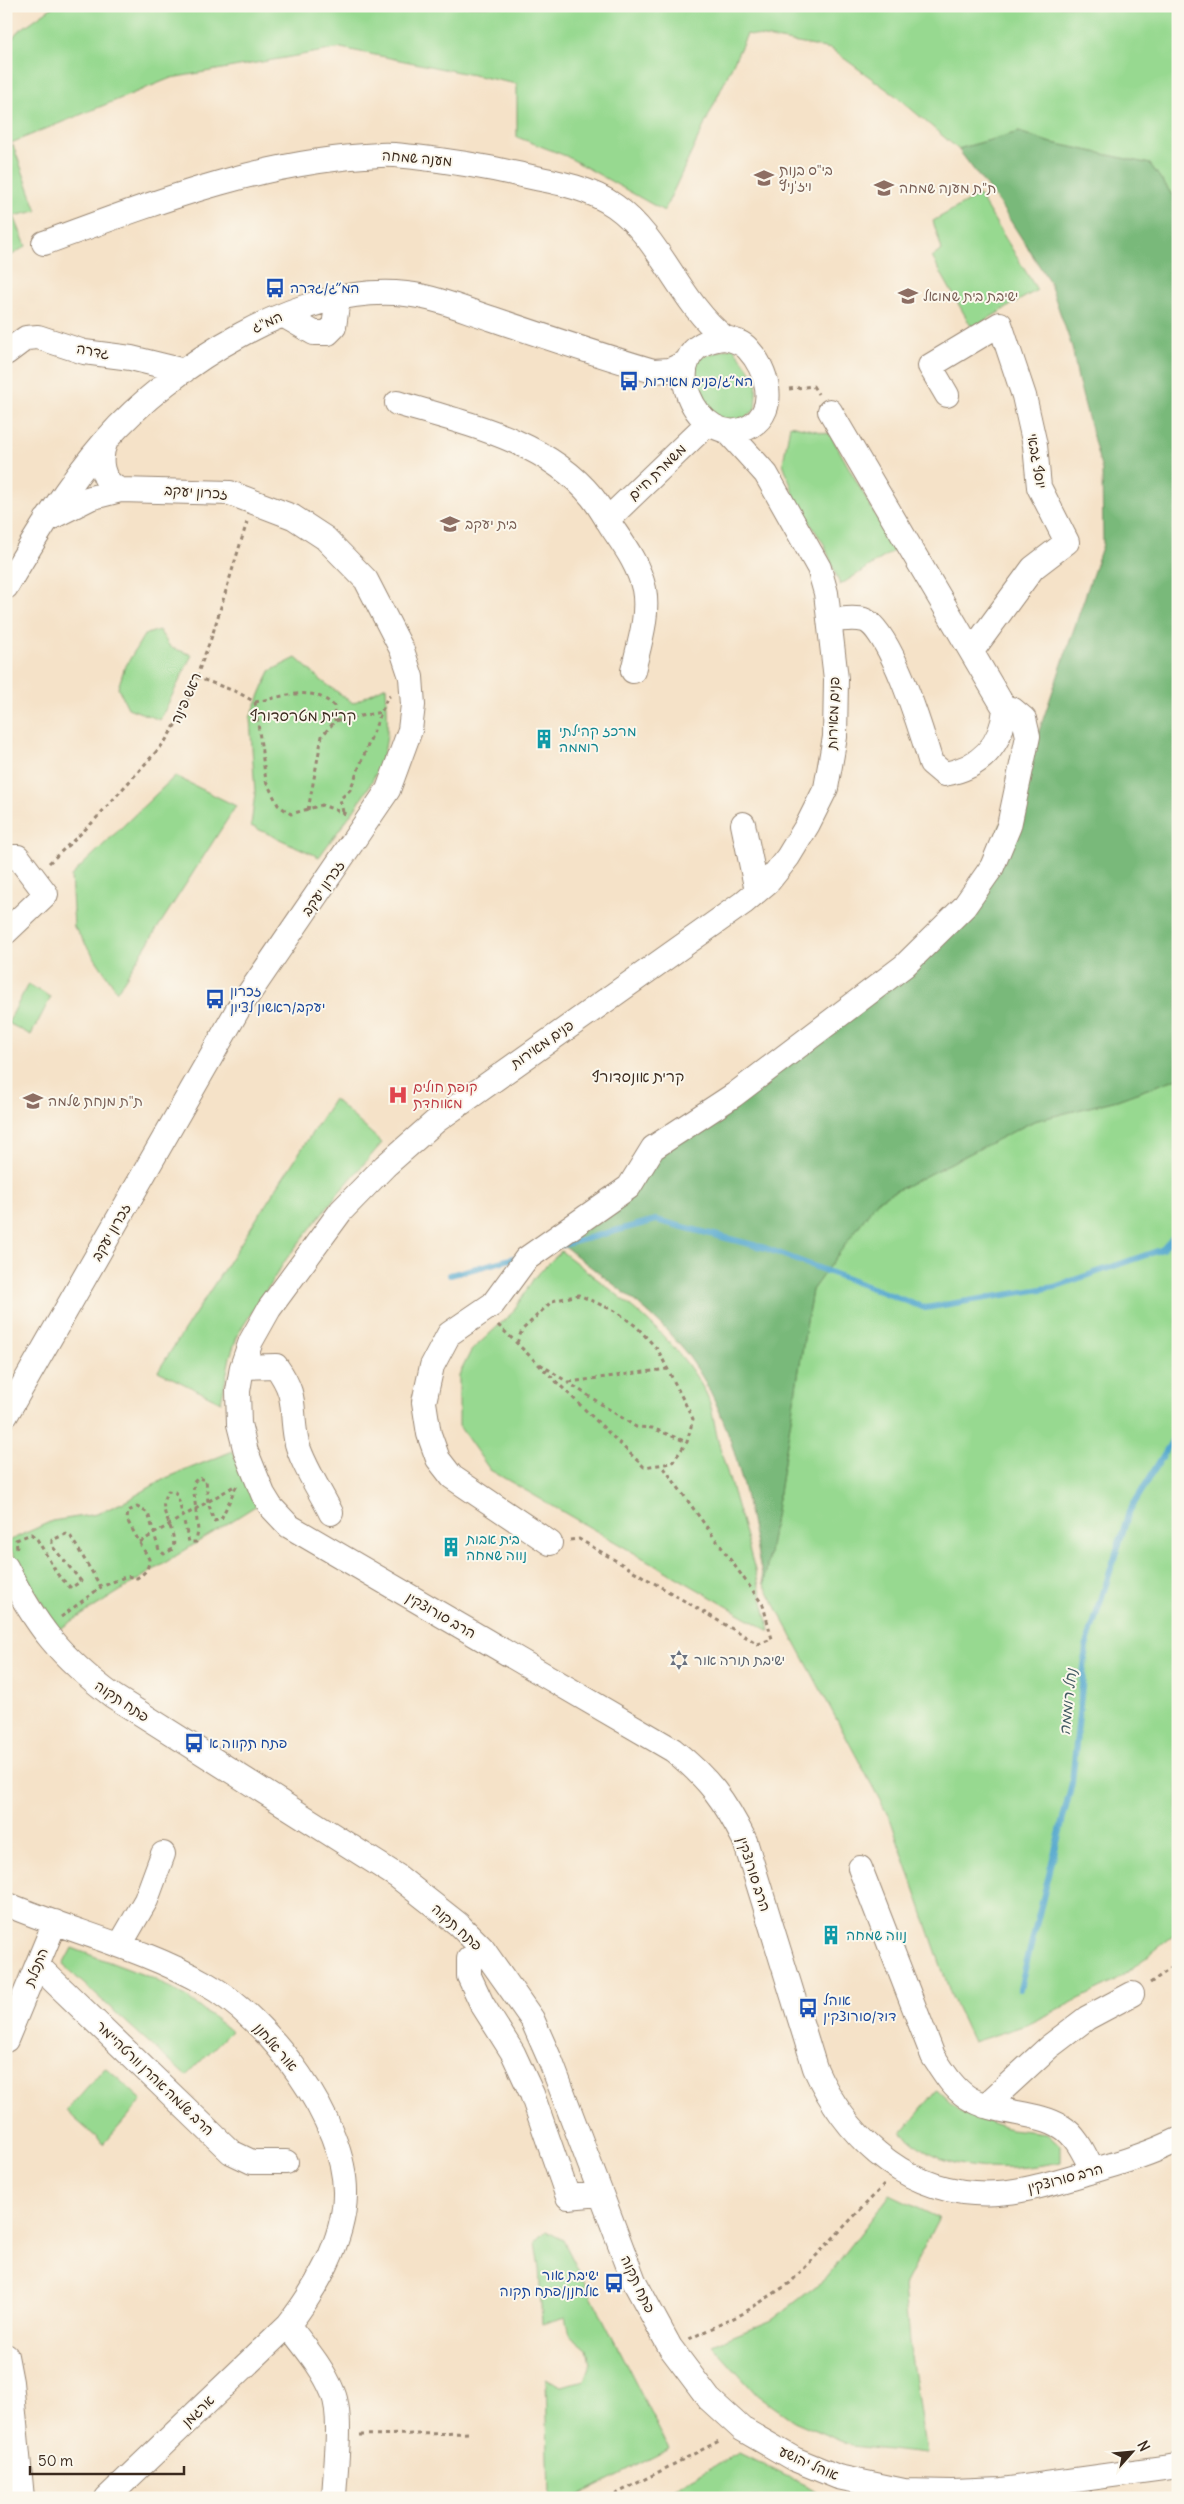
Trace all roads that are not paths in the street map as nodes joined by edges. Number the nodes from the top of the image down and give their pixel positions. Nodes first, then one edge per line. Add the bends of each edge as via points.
1 (44, 243) dead end
2 (338, 298) junction
3 (690, 300) junction
4 (282, 315) junction
5 (725, 338) junction
6 (6, 352) edge
7 (690, 356) junction
8 (630, 364) junction
9 (184, 371) junction
10 (947, 395) dead end
11 (692, 400) junction
12 (397, 403) dead end
13 (830, 411) road end
14 (762, 416) junction
15 (718, 428) junction
16 (106, 441) junction
17 (766, 474) junction
18 (121, 490) junction
19 (46, 520) junction
20 (607, 520) junction
21 (6, 587) edge
22 (830, 620) junction
23 (972, 651) junction
24 (633, 671) dead end
25 (1005, 709) junction
26 (743, 824) dead end
27 (12, 857) edge
28 (757, 891) junction
29 (6, 932) edge
30 (242, 1367) junction
31 (6, 1415) edge
32 (246, 1471) joint
33 (331, 1513) dead end
34 (550, 1543) road end
35 (13, 1560) edge
36 (163, 1854) dead end
37 (860, 1868) dead end
38 (6, 1904) edge
39 (55, 1922) junction
40 (120, 1946) junction
41 (482, 1948) junction
42 (37, 1965) junction
43 (1132, 1994) road end
44 (6, 2040) edge
45 (985, 2106) junction
46 (1178, 2140) edge
47 (286, 2162) dead end
48 (1093, 2171) junction
49 (600, 2194) junction
50 (288, 2324) junction
51 (6, 2356) edge
52 (11, 2382) junction
53 (6, 2418) edge
54 (742, 2429) joint
55 (1178, 2466) edge
56 (22, 2498) edge
57 (107, 2498) edge
58 (334, 2498) edge

1 - 3 street, מענה שמחה via 174,196 248,175 306,162 382,154 466,162 594,194 629,216
2 - 4 street, המ"ג
2 - 4 street via 334,327 328,333 314,333
2 - 8 street, המ"ג via 377,292 408,294
3 - 5 street, מענה שמחה via 703,319
3 - 7 street, מענה שמחה via 696,328
4 - 9 street, המ"ג via 242,333
5 - 7 street via 700,344
5 - 14 street via 748,349 765,379 768,392
6 - 9 street, גדרה via 26,338 38,337 84,352 131,358
7 - 8 street, המ"ג via 677,368 662,371 653,372
7 - 11 street via 684,382
8 - 11 street, המ"ג
9 - 16 street, המ"ג via 130,416
10 - 23 street, יוסף גבאי via 930,366 1000,324 1024,396 1035,445 1039,487 1067,542 1033,568
11 - 15 street
12 - 20 street via 494,433 548,460 592,497
13 - 23 street
14 - 15 street via 747,428
14 - 17 street, פנים מאירות via 761,447
15 - 17 street, פנים מאירות
15 - 20 street, משמרת חיים
16 - 18 street via 102,461 104,475 110,484
16 - 19 street, המ"ג
17 - 22 street, פנים מאירות via 819,568
18 - 19 street, זכרון יעקב via 90,498
18 - 31 street, זכרון יעקב via 230,494 293,517 325,538 366,580 402,650 411,677 411,722 388,790 237,1011
19 - 21 street, המ"ג
20 - 24 street via 635,562 644,589 645,615
22 - 25 street via 864,620 876,627 892,654 931,763 944,774 958,771 994,748 1004,727
22 - 28 street, פנים מאירות via 836,679 835,737 826,788 788,857
23 - 25 street
25 - 34 street via 1012,709 1024,719 1028,736 1009,826 992,867 964,907 904,966 734,1095 653,1148 629,1187 526,1259 493,1304 449,1334 432,1366 424,1402 429,1434 438,1460 452,1477
26 - 28 street
27 - 29 street via 34,877 46,894
28 - 30 street, פנים מאירות via 472,1093 385,1166 342,1211 269,1309 251,1341
30 - 32 street, פנים מאירות via 238,1392 239,1424
30 - 33 street via 276,1366 288,1384 296,1440
32 - 48 street, הרב סורוצקין via 270,1507 289,1526 673,1750 715,1788 745,1841 815,2068 842,2118 864,2143 898,2170 934,2185 974,2193 1016,2191
35 - 41 street, פתח תקוה via 52,1626 59,1651 85,1675 396,1876 458,1924
36 - 40 street via 146,1900
37 - 45 street via 933,2056 950,2082 966,2097
38 - 39 street, אור אלחנן
39 - 40 street, אור אלחנן
39 - 42 street, התכלת
40 - 50 street, אור אלחנן via 208,1984 238,2006 297,2071 322,2114 343,2169 345,2195 332,2252 302,2307
41 - 49 street, פתח תקוה via 532,2019
41 - 49 street via 469,1959 469,1976 482,2004 513,2053 532,2094 568,2197
42 - 44 street, התכלת
42 - 47 street, הרב שלמה אהרן וורטהיימר via 231,2152 252,2162
43 - 45 street via 1087,2018 1049,2047
45 - 48 street via 1062,2127 1075,2139
46 - 48 street, הרב סורוצקין
49 - 54 street, פתח תקוה via 634,2281 670,2347 709,2399
50 - 57 street, ארגמן
50 - 58 street via 334,2395 338,2418
51 - 52 street
52 - 53 street
52 - 56 street
54 - 55 street, אוהל יהושע via 794,2459 838,2477 904,2491 1002,2490

